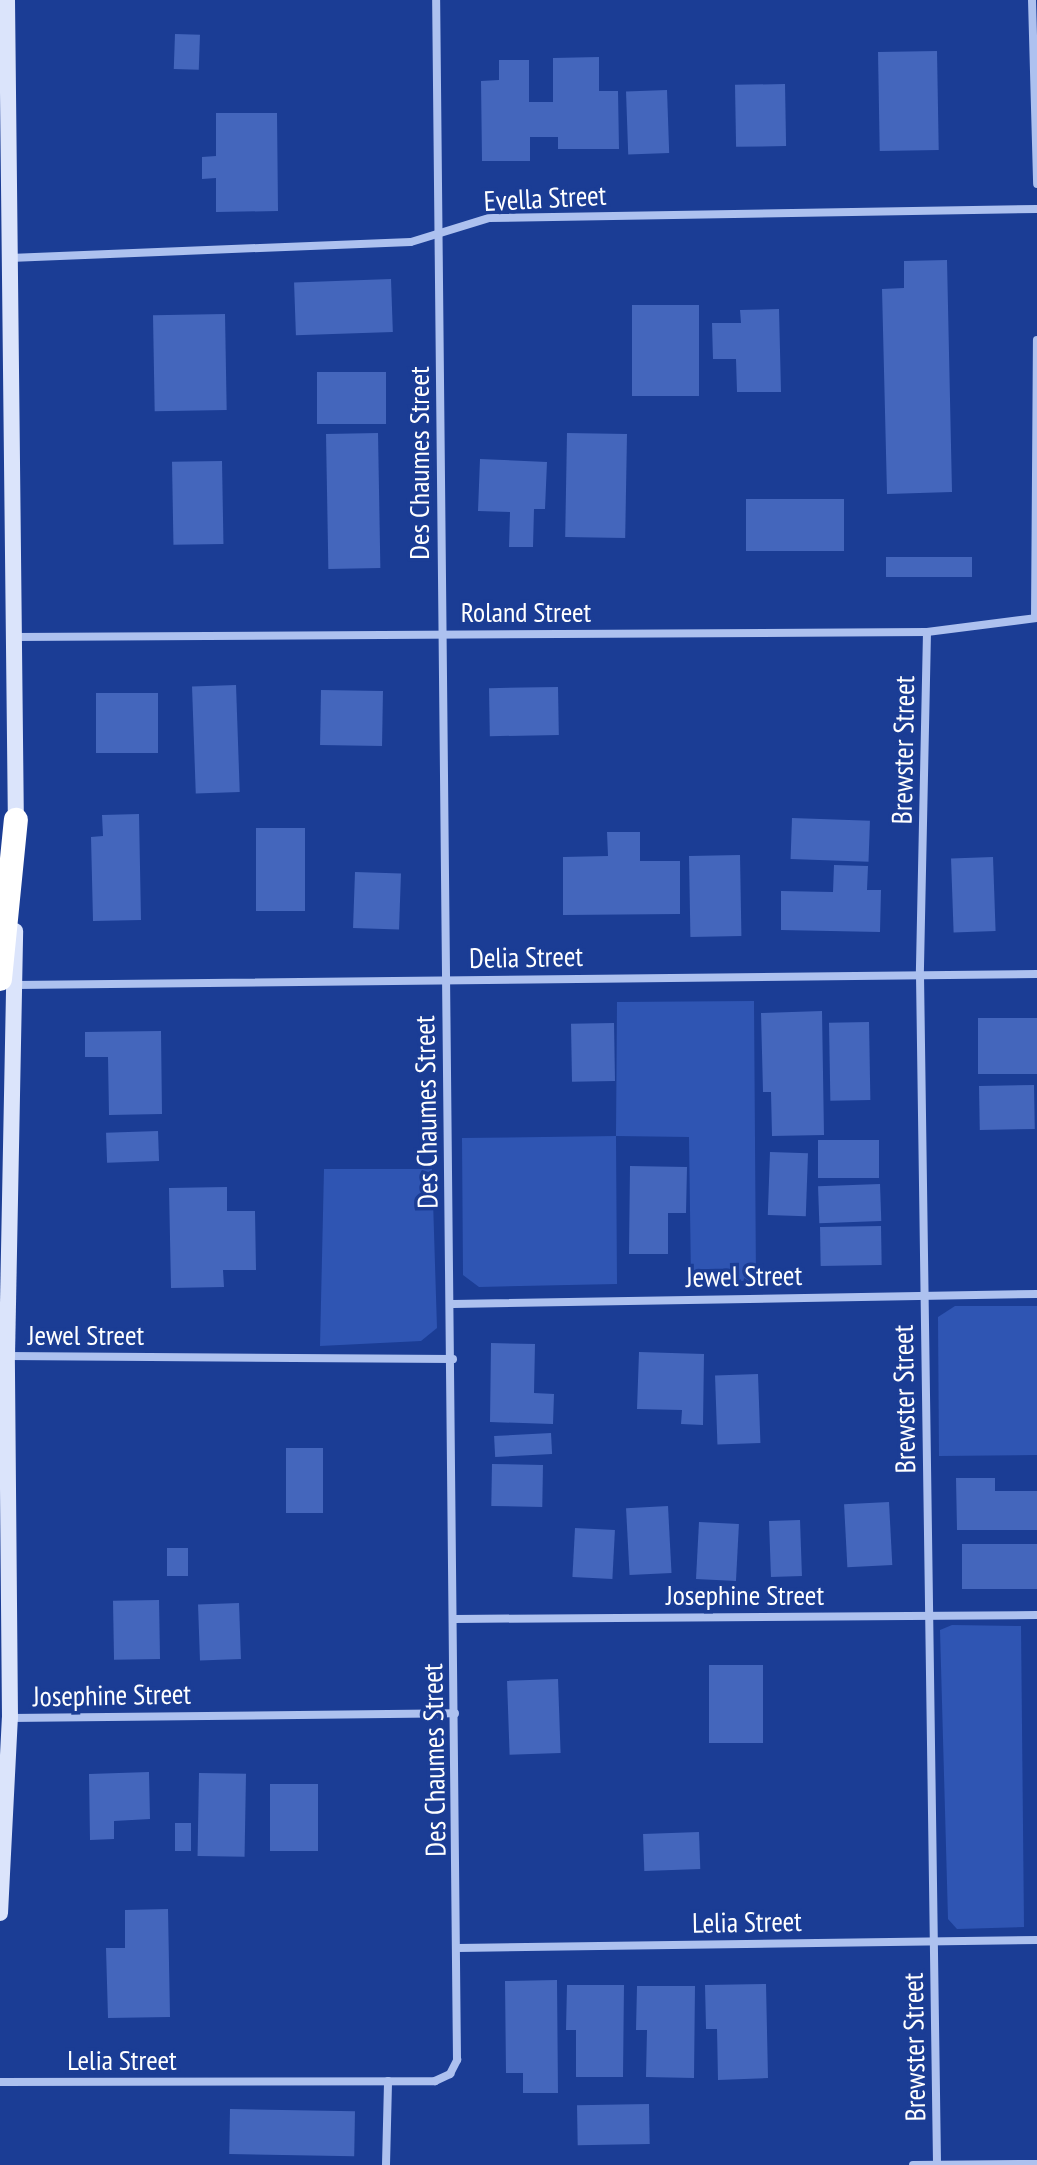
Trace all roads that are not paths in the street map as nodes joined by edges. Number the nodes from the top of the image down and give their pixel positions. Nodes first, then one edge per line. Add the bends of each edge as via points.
1 (7, 0) edge
2 (436, 0) edge
3 (1032, 0) edge
4 (1037, 184) edge
5 (1037, 209) edge
6 (443, 233) junction
7 (10, 258) junction
8 (1037, 340) edge
9 (1036, 618) edge
10 (927, 632) junction
11 (441, 635) junction
12 (14, 637) junction
13 (16, 820) joint
14 (1037, 974) edge
15 (920, 975) junction
16 (445, 980) junction
17 (7, 982) edge
18 (1037, 1294) edge
19 (925, 1295) junction
20 (453, 1304) junction
21 (7, 1356) junction
22 (453, 1359) junction
23 (928, 1615) junction
24 (1037, 1615) edge
25 (454, 1619) junction
26 (455, 1713) junction
27 (10, 1718) junction
28 (0, 1913) edge
29 (1037, 1940) edge
30 (935, 1942) junction
31 (458, 1948) junction
32 (388, 2081) junction
33 (0, 2082) edge
34 (1037, 2164) edge
35 (386, 2165) edge
36 (913, 2165) edge
37 (937, 2165) edge

1 - 7 main road
2 - 6 street, Des Chaumes Street
3 - 4 street
5 - 6 street, Evella Street via 489,218
6 - 7 street, Evella Street via 411,242
6 - 11 street, Des Chaumes Street
7 - 12 main road
8 - 9 street
9 - 10 street, Roland Street
10 - 11 street, Roland Street
10 - 15 street, Brewster Street
11 - 12 street, Roland Street
11 - 16 street, Des Chaumes Street
12 - 13 main road
13 - 17 highway
14 - 15 street, Delia Street
15 - 16 street, Delia Street
15 - 19 street, Brewster Street
16 - 17 street, Delia Street
16 - 20 street, Des Chaumes Street
17 - 21 main road
18 - 19 street, Jewel Street
19 - 20 street, Jewel Street
19 - 23 street, Brewster Street
20 - 22 street, Des Chaumes Street
21 - 22 street, Jewel Street
21 - 27 main road
22 - 25 street, Des Chaumes Street
23 - 24 street, Josephine Street
23 - 25 street, Josephine Street
23 - 30 street, Brewster Street
25 - 26 street, Des Chaumes Street
26 - 27 street, Josephine Street
26 - 31 street, Des Chaumes Street
27 - 28 main road
29 - 30 street, Lelia Street
30 - 31 street, Lelia Street
30 - 37 street, Brewster Street
31 - 32 street, Des Chaumes Street via 457,2060 450,2074 435,2081
32 - 33 street, Lelia Street
32 - 35 street
34 - 37 street
36 - 37 street

